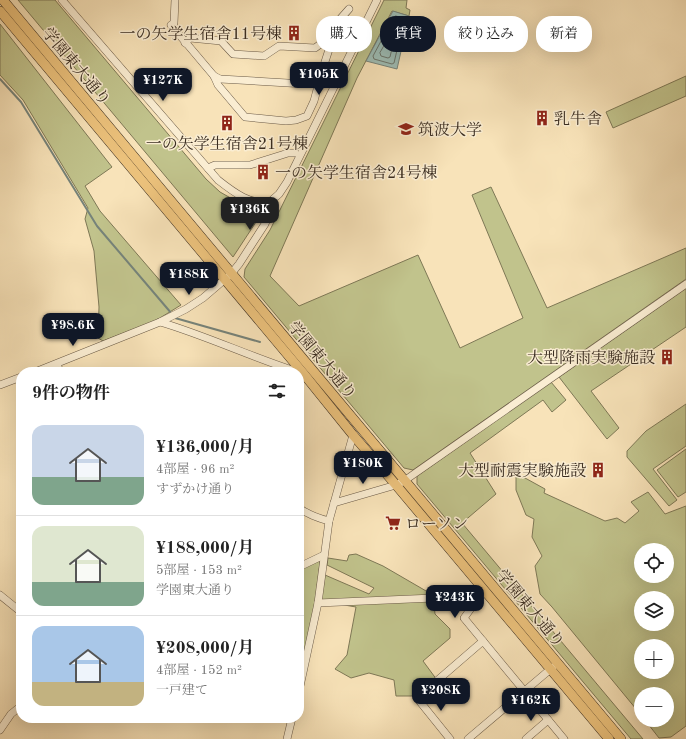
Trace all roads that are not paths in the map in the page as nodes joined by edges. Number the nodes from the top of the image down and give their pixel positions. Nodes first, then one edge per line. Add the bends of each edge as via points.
1 (3, 0) edge
2 (62, 0) edge
3 (175, 0) edge
4 (377, 0) edge
5 (349, 9) dead end
6 (0, 11) edge
7 (343, 16) edge
8 (185, 43) junction
9 (316, 47) edge
10 (328, 52) edge
11 (322, 71) junction
12 (214, 76) junction
13 (295, 153) dead end
14 (208, 168) junction
15 (271, 201) junction
16 (228, 277) junction
17 (686, 284) edge
18 (160, 322) junction
19 (57, 364) junction
20 (49, 367) edge
21 (58, 367) edge
22 (281, 367) edge
23 (296, 367) edge
24 (303, 367) edge
25 (304, 368) edge
26 (304, 378) edge
27 (16, 379) edge
28 (0, 385) edge
29 (353, 435) junction
30 (400, 483) junction
31 (334, 503) junction
32 (304, 511) edge
33 (329, 521) junction
34 (324, 555) junction
35 (304, 565) edge
36 (483, 594) junction
37 (0, 595) edge
38 (318, 603) junction
39 (16, 608) edge
40 (482, 641) junction
41 (558, 663) junction
42 (304, 668) edge
43 (550, 669) junction
44 (524, 691) junction
45 (16, 710) edge
46 (548, 720) junction
47 (291, 723) edge
48 (0, 730) edge
49 (287, 739) edge
50 (450, 739) edge
51 (468, 739) edge
52 (526, 739) edge
53 (564, 739) edge
54 (609, 739) edge
55 (621, 739) edge

1 - 16 main road, 学園東大通り
2 - 14 street
3 - 8 street via 174,23 171,26
4 - 15 street via 287,182
5 - 7 street
6 - 16 main road, 学園東大通り
8 - 9 street via 190,38 221,41 233,54 264,56 279,46
8 - 12 street
10 - 11 street
11 - 12 street via 305,84
11 - 12 street via 307,116 286,121 245,118 218,85
13 - 14 street via 250,165 215,164
14 - 15 street via 228,188 250,200
15 - 16 street via 265,224
16 - 18 street via 203,298
16 - 23 main road, 学園東大通り
16 - 24 main road, 学園東大通り
17 - 30 street
18 - 19 street
18 - 22 street
19 - 20 street
19 - 21 street
25 - 30 main road, 学園東大通り
26 - 29 main road, 学園東大通り
27 - 28 street
29 - 30 main road, 学園東大通り
29 - 31 street
30 - 31 street
30 - 36 main road, 学園東大通り
30 - 41 main road, 学園東大通り
31 - 33 street
32 - 33 street
33 - 34 street
34 - 35 street
34 - 38 street
36 - 38 street
36 - 40 street via 464,618
36 - 43 main road, 学園東大通り
37 - 39 street
38 - 42 street
40 - 44 street
40 - 50 street via 417,698
41 - 43 street
41 - 55 main road, 学園東大通り
43 - 44 street
43 - 54 main road, 学園東大通り
44 - 46 street
44 - 51 street
45 - 48 street
46 - 52 street
46 - 53 street
47 - 49 street

